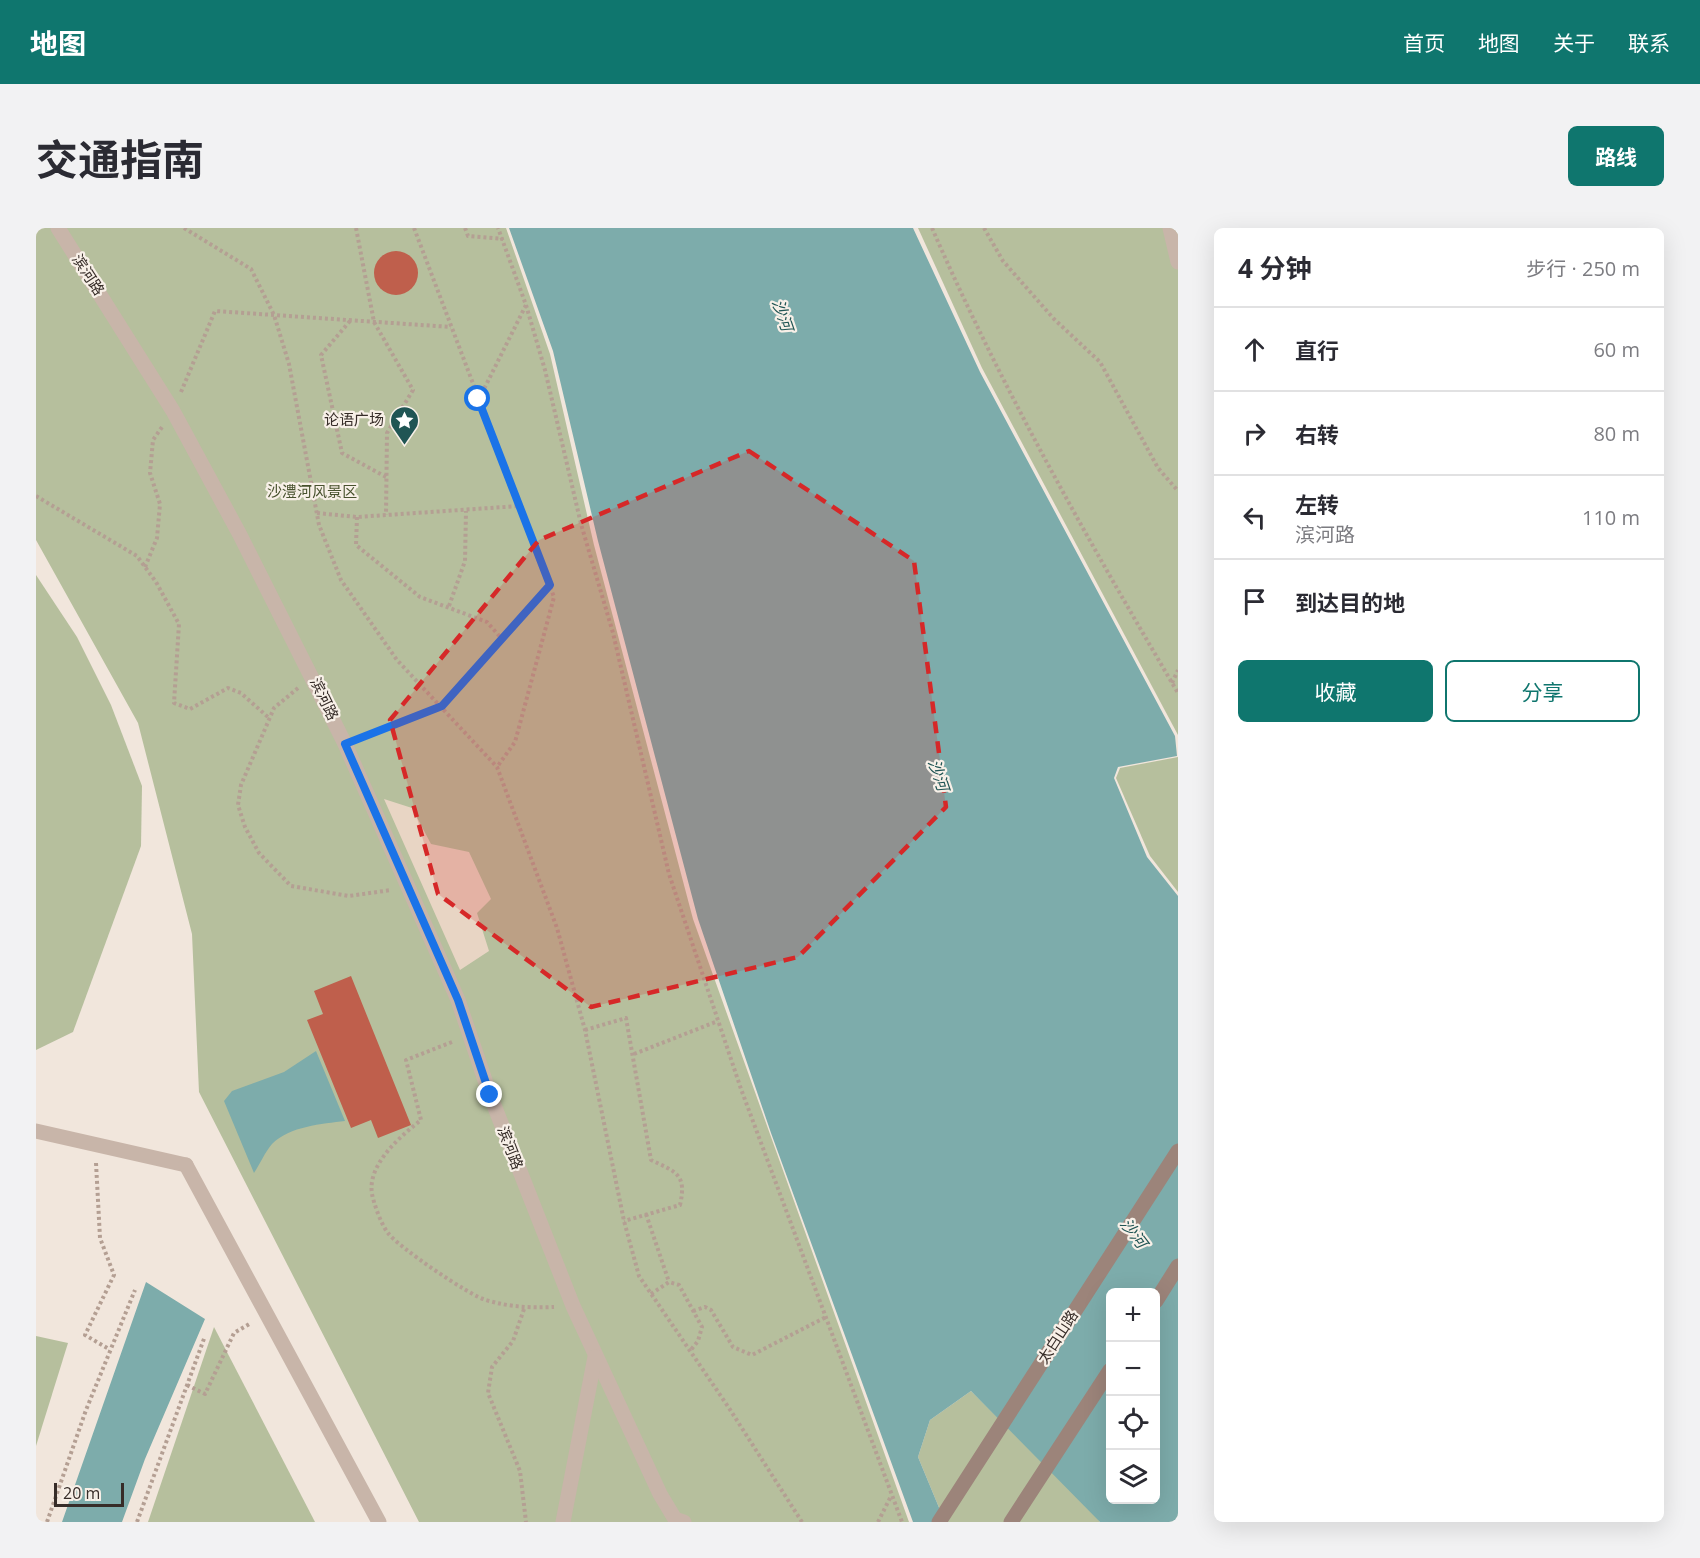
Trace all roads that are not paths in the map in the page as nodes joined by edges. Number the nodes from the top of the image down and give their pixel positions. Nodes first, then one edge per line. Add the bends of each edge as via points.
1 (58, 228) edge
2 (1170, 228) edge
3 (1178, 262) edge
4 (36, 1131) edge
5 (1178, 1151) edge
6 (1178, 1266) edge
7 (1160, 1293) edge
8 (595, 1357) junction
9 (1106, 1376) edge
10 (379, 1522) edge
11 (563, 1522) edge
12 (684, 1522) edge
13 (939, 1522) edge
14 (1011, 1522) edge

1 - 8 street, 滨河路 via 173,411 313,676 471,1034 490,1095
2 - 3 street
4 - 10 street via 186,1166
5 - 13 main road, 太白山路
6 - 7 main road
8 - 11 street
8 - 12 street, 滨河路 via 660,1494 675,1519
9 - 14 main road

